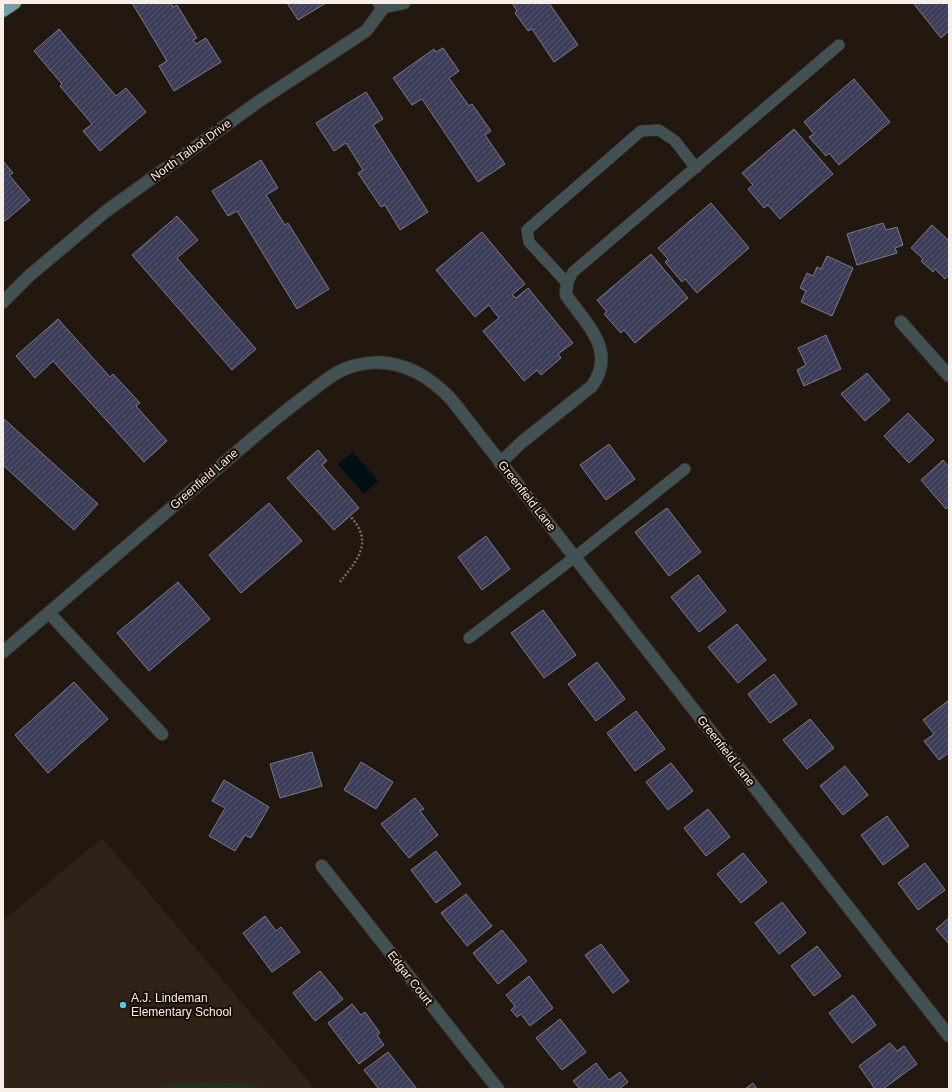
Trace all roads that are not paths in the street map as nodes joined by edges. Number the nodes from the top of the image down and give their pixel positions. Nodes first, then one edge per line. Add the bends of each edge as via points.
1 (15, 3) edge
2 (404, 3) edge
3 (382, 5) edge
4 (3, 11) edge
5 (840, 45) dead end
6 (696, 168) junction
7 (567, 283) junction
8 (3, 302) edge
9 (901, 322) dead end
10 (949, 376) edge
11 (500, 462) junction
12 (685, 469) dead end
13 (575, 557) junction
14 (49, 613) junction
15 (469, 638) dead end
16 (3, 652) edge
17 (162, 734) dead end
18 (322, 866) dead end
19 (949, 1036) edge
20 (498, 1089) edge

1 - 4 highway
2 - 3 street, North Talbot Drive
3 - 8 street, North Talbot Drive via 366,31 258,102 105,212 28,276
5 - 6 lane
6 - 7 lane via 573,272
6 - 7 lane via 675,142 659,130 641,131 527,230 529,242
7 - 11 street via 566,295 601,349 603,361 600,375 592,386
9 - 10 street
11 - 13 street, Greenfield Lane
11 - 14 street, Greenfield Lane via 436,383 403,366 374,363 356,365 334,374 277,417
12 - 13 lane
13 - 15 lane
13 - 19 street, Greenfield Lane
14 - 16 street, Greenfield Lane
14 - 17 street
18 - 20 street, Edgar Court

